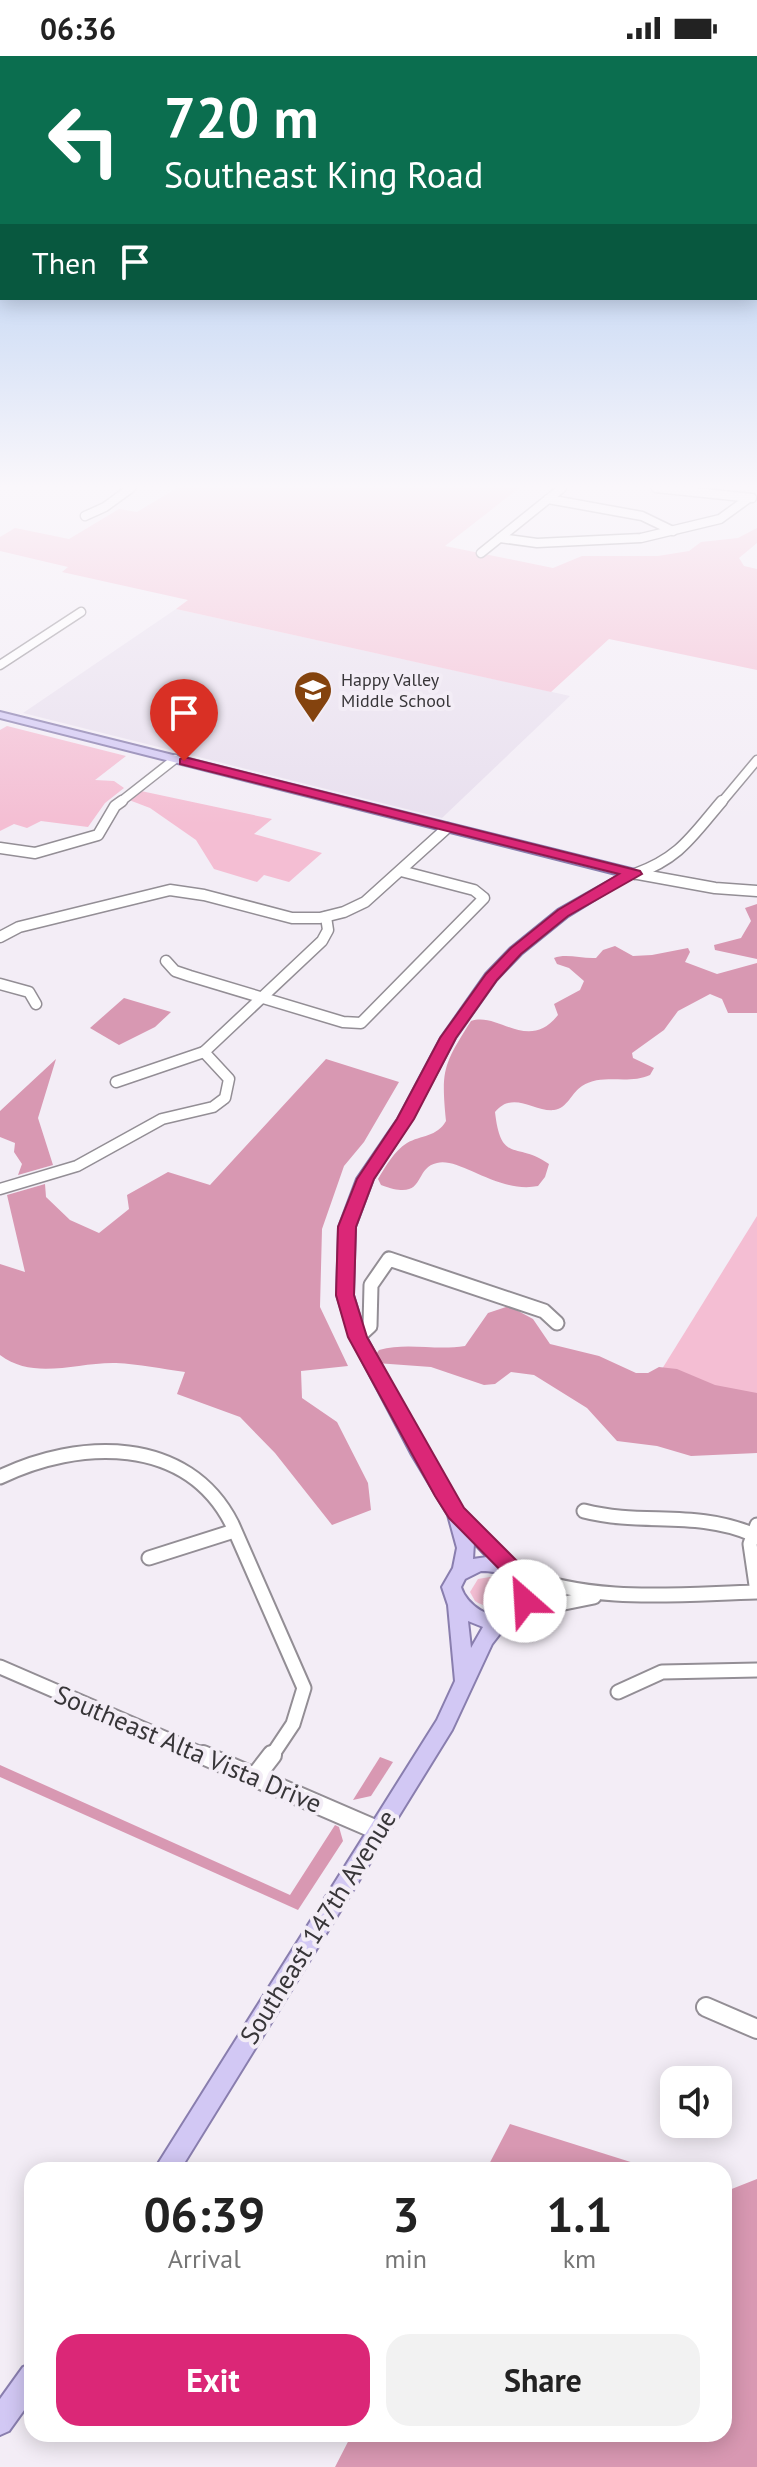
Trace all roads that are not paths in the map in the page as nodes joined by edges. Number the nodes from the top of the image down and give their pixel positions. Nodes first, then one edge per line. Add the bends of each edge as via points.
1 (81, 612) dead end
2 (0, 665) edge
3 (0, 715) edge
4 (175, 759) junction
5 (757, 760) edge
6 (447, 828) junction
7 (0, 848) edge
8 (401, 871) junction
9 (635, 874) junction
10 (757, 891) edge
11 (326, 917) junction
12 (0, 937) edge
13 (166, 961) dead end
14 (0, 984) edge
15 (262, 998) junction
16 (36, 1004) dead end
17 (204, 1052) junction
18 (116, 1082) dead end
19 (0, 1189) edge
20 (557, 1323) dead end
21 (358, 1337) junction
22 (0, 1477) edge
23 (584, 1511) dead end
24 (456, 1513) junction
25 (755, 1529) edge
26 (234, 1531) junction
27 (149, 1558) dead end
28 (462, 1571) junction
29 (513, 1571) junction
30 (757, 1592) edge
31 (609, 1594) junction
32 (457, 1606) junction
33 (508, 1616) junction
34 (0, 1667) edge
35 (757, 1670) edge
36 (464, 1681) junction
37 (618, 1692) dead end
38 (255, 1777) junction
39 (377, 1830) junction
40 (706, 2007) dead end
41 (757, 2029) edge
42 (171, 2162) edge
43 (24, 2388) edge
44 (0, 2422) edge

1 - 2 street
3 - 4 main road
4 - 6 main road
4 - 7 street via 115,806 98,835 35,853
5 - 9 street via 677,854
6 - 8 street
6 - 9 main road
8 - 11 street via 367,903
8 - 15 street via 474,890 484,898 370,1017 353,1024
9 - 10 street
9 - 21 main road via 580,901 523,945 491,977 448,1038 352,1209 344,1285
11 - 12 street via 279,917 170,890 34,923
11 - 15 street via 326,936
13 - 15 street via 175,971
14 - 16 street via 29,992
15 - 17 street
17 - 18 street
17 - 19 street via 229,1080 224,1098 157,1120 76,1167
20 - 21 street via 544,1311 389,1259 369,1284 370,1326
21 - 24 main road
22 - 26 street via 61,1453 108,1450 153,1457 198,1480 218,1501
23 - 25 street via 608,1518 705,1517
24 - 28 main road via 466,1548
24 - 29 main road
25 - 30 street via 750,1544
26 - 27 street
26 - 38 street via 304,1688 297,1718
28 - 29 main road via 485,1564
28 - 32 main road via 452,1585
29 - 31 street via 553,1588
29 - 33 main road via 526,1596
30 - 31 street
31 - 33 street
32 - 33 main road via 476,1618
32 - 36 main road, Southeast 147th Avenue
33 - 36 main road, Southeast 147th Avenue via 484,1640
34 - 38 street, Southeast Alta Vista Drive
35 - 37 street via 662,1672
36 - 39 main road, Southeast 147th Avenue via 445,1724
38 - 39 street, Southeast Alta Vista Drive
39 - 42 main road, Southeast 147th Avenue
40 - 41 street
43 - 44 main road

